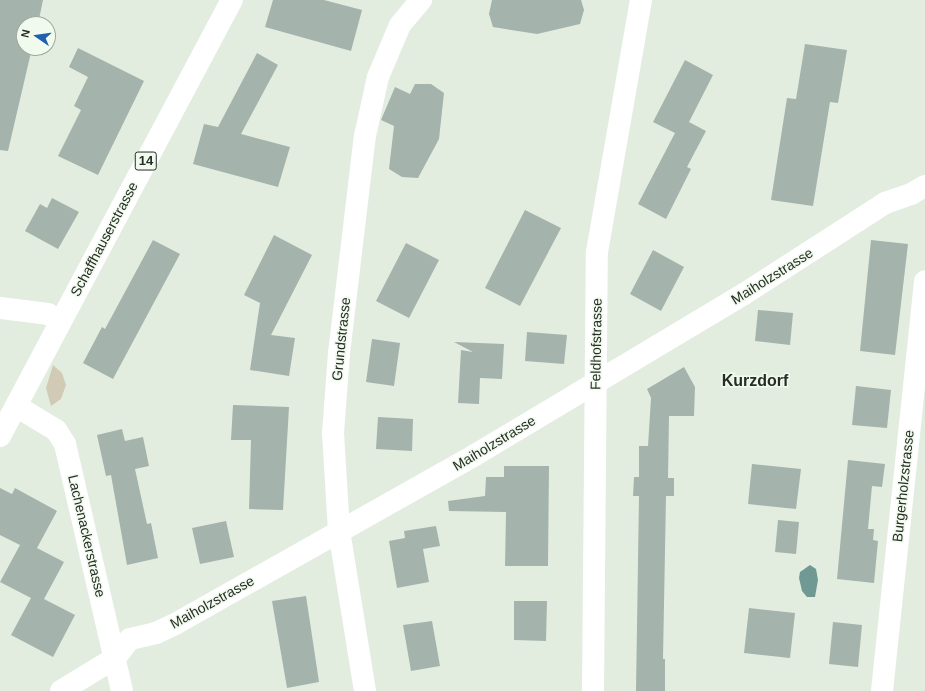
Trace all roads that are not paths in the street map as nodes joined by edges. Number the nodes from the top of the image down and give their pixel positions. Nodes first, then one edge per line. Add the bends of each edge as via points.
1 (232, 0) edge
2 (421, 0) edge
3 (641, 0) edge
4 (925, 186) edge
5 (925, 281) edge
6 (0, 308) edge
7 (60, 321) junction
8 (595, 383) junction
9 (16, 406) junction
10 (0, 436) edge
11 (339, 531) junction
12 (115, 658) junction
13 (61, 691) edge
14 (122, 691) edge
15 (365, 691) edge
16 (592, 691) edge
17 (882, 691) edge

1 - 7 street, Schaffhauserstrasse / 14
2 - 11 street, Grundstrasse via 400,25 378,77 365,136 339,353 333,433
3 - 8 street, Feldhofstrasse via 597,252
4 - 8 street, Maiholzstrasse via 885,203 766,280
5 - 17 street, Burgerholzstrasse
6 - 7 street via 48,314
7 - 9 street, Schaffhauserstrasse / 14
8 - 11 street, Maiholzstrasse via 475,455
8 - 16 street, Feldhofstrasse
9 - 10 street, Schaffhauserstrasse / 14
9 - 12 street, Lachenackerstrasse via 56,430 65,444
11 - 12 street, Maiholzstrasse via 177,623 156,633 130,639
11 - 15 street, Grundstrasse
12 - 13 street, Maiholzstrasse
12 - 14 street, Lachenackerstrasse

